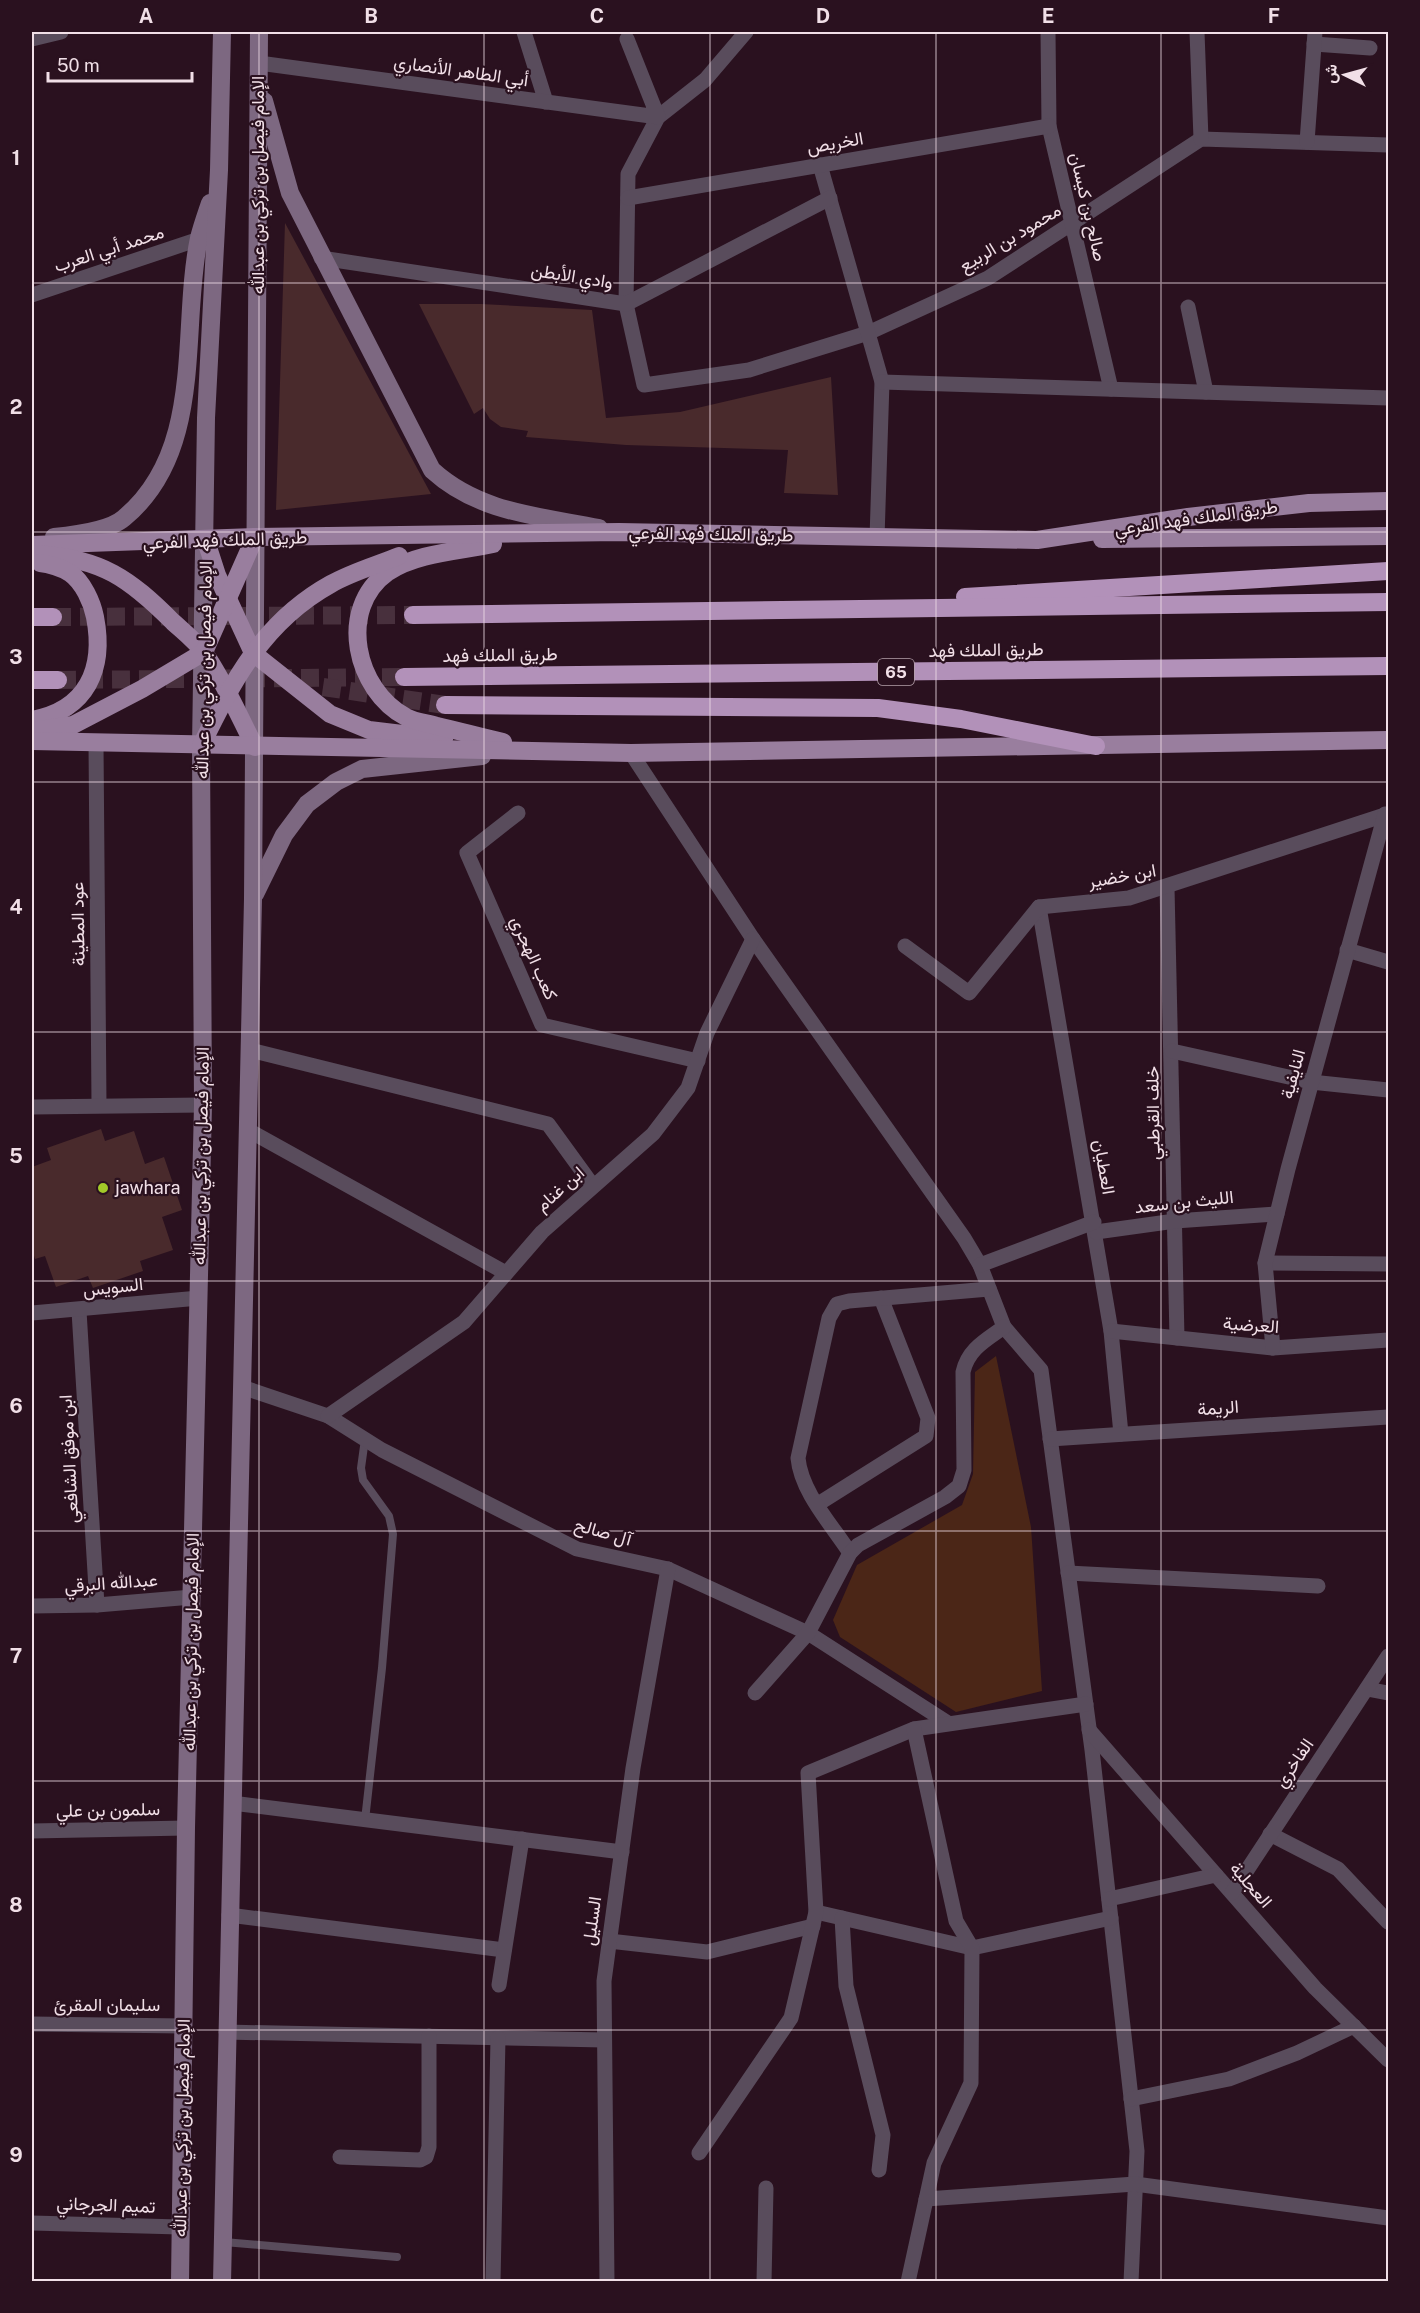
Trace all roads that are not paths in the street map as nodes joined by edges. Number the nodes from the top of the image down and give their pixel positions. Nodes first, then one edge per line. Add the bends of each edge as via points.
1 (61, 32) edge
2 (222, 32) edge
3 (259, 32) edge
4 (524, 32) edge
5 (746, 32) edge
6 (1048, 32) edge
7 (1197, 32) edge
8 (1314, 38) edge
9 (32, 39) edge
10 (627, 39) dead end
11 (1370, 48) dead end
12 (259, 71) junction
13 (546, 102) junction
14 (658, 117) junction
15 (1049, 126) junction
16 (1201, 139) junction
17 (1307, 142) junction
18 (1389, 145) edge
19 (820, 165) junction
20 (219, 170) junction
21 (628, 198) junction
22 (830, 198) junction
23 (1073, 223) junction
24 (199, 239) junction
25 (321, 258) junction
26 (32, 295) edge
27 (626, 304) junction
28 (1188, 307) dead end
29 (868, 333) junction
30 (882, 382) junction
31 (1111, 389) junction
32 (1206, 392) junction
33 (1389, 398) edge
34 (1389, 501) edge
35 (618, 532) junction
36 (532, 535) junction
37 (1389, 536) edge
38 (255, 537) junction
39 (876, 538) junction
40 (32, 539) edge
41 (1036, 540) junction
42 (206, 541) junction
43 (32, 545) edge
44 (32, 554) edge
45 (32, 561) edge
46 (1389, 571) edge
47 (228, 596) junction
48 (1389, 602) edge
49 (780, 611) junction
50 (413, 615) tunnel mouth
51 (32, 617) edge
52 (53, 617) tunnel mouth
53 (204, 652) junction
54 (254, 653) junction
55 (1389, 666) edge
56 (404, 677) tunnel mouth
57 (58, 680) tunnel mouth
58 (32, 681) edge
59 (228, 691) junction
60 (446, 705) tunnel mouth
61 (32, 720) edge
62 (32, 731) edge
63 (1389, 732) edge
64 (1389, 740) edge
65 (32, 741) edge
66 (1334, 741) junction
67 (96, 744) junction
68 (201, 746) junction
69 (1096, 746) junction
70 (255, 747) junction
71 (534, 750) junction
72 (631, 753) junction
73 (518, 813) dead end
74 (1387, 814) edge
75 (1167, 888) junction
76 (253, 899) junction
77 (1040, 907) junction
78 (753, 939) junction
79 (905, 946) dead end
80 (1347, 951) junction
81 (1389, 962) edge
82 (250, 1050) junction
83 (1172, 1051) junction
84 (698, 1061) junction
85 (1311, 1082) junction
86 (1389, 1090) edge
87 (99, 1104) junction
88 (203, 1105) junction
89 (32, 1107) edge
90 (248, 1130) junction
91 (593, 1186) junction
92 (1276, 1214) junction
93 (1175, 1221) junction
94 (1095, 1227) junction
95 (1264, 1263) junction
96 (1389, 1264) edge
97 (980, 1265) junction
98 (506, 1273) junction
99 (989, 1289) junction
100 (199, 1298) junction
101 (881, 1298) junction
102 (79, 1311) junction
103 (32, 1313) edge
104 (1004, 1327) junction
105 (1111, 1331) junction
106 (1177, 1338) junction
107 (1389, 1340) edge
108 (1273, 1348) junction
109 (242, 1387) junction
110 (328, 1416) junction
111 (1389, 1417) edge
112 (1121, 1434) junction
113 (364, 1439) junction
114 (1050, 1439) junction
115 (818, 1504) junction
116 (850, 1554) junction
117 (668, 1569) junction
118 (1068, 1574) junction
119 (1318, 1586) dead end
120 (192, 1597) junction
121 (97, 1605) junction
122 (32, 1606) edge
123 (808, 1634) junction
124 (1389, 1656) edge
125 (1367, 1689) junction
126 (1389, 1693) edge
127 (755, 1694) dead end
128 (1086, 1704) junction
129 (948, 1723) junction
130 (914, 1729) junction
131 (1089, 1730) junction
132 (232, 1803) junction
133 (365, 1820) junction
134 (186, 1828) junction
135 (32, 1831) edge
136 (1270, 1834) junction
137 (522, 1839) junction
138 (622, 1852) junction
139 (1216, 1875) junction
140 (1232, 1893) junction
141 (1109, 1899) junction
142 (229, 1915) junction
143 (842, 1918) junction
144 (1111, 1918) junction
145 (814, 1919) junction
146 (1389, 1922) edge
147 (609, 1941) junction
148 (972, 1948) junction
149 (504, 1950) junction
150 (499, 1984) dead end
151 (32, 2024) edge
152 (183, 2026) junction
153 (1354, 2026) junction
154 (226, 2032) junction
155 (429, 2036) junction
156 (498, 2038) junction
157 (604, 2040) junction
158 (1389, 2061) edge
159 (1131, 2099) junction
160 (699, 2152) dead end
161 (340, 2157) dead end
162 (879, 2170) dead end
163 (1136, 2184) junction
164 (766, 2188) dead end
165 (926, 2199) junction
166 (1389, 2218) edge
167 (32, 2223) edge
168 (180, 2227) junction
169 (222, 2242) junction
170 (397, 2257) dead end
171 (180, 2282) edge
172 (222, 2282) edge
173 (493, 2282) edge
174 (607, 2282) edge
175 (764, 2282) edge
176 (908, 2282) edge
177 (1131, 2282) edge

1 - 9 street
2 - 20 main road, الإمام فيصل بن تركي بن عبدالله
3 - 12 main road, الإمام فيصل بن تركي بن عبدالله
4 - 13 street
5 - 14 street via 705,80
6 - 15 street, صالح بن كيسان
7 - 16 street
8 - 11 street
8 - 17 street
10 - 14 street
12 - 13 street, أبي الطاهر الأنصاري
12 - 25 main road via 290,193
12 - 38 main road, الإمام فيصل بن تركي بن عبدالله
13 - 14 street, أبي الطاهر الأنصاري
14 - 21 street via 628,174
15 - 19 street, الخريص
15 - 23 street, صالح بن كيسان
16 - 17 street
16 - 23 street, محمود بن الربيع
17 - 18 street
19 - 21 street, الخريص
19 - 22 street
20 - 24 main road
20 - 42 main road, الإمام فيصل بن تركي بن عبدالله via 206,418
21 - 27 street
22 - 27 street, وادي الأبطن
22 - 29 street
23 - 29 street, محمود بن الربيع via 988,278
23 - 31 street, صالح بن كيسان
24 - 26 street, محمد أبي العرب
24 - 40 main road via 184,396 171,454 150,488 123,519 84,534
25 - 27 street, وادي الأبطن
25 - 35 main road via 432,470 450,487 498,508
27 - 29 street, محمود بن الربيع via 644,385 749,370
28 - 32 street
29 - 30 street
30 - 31 street
30 - 39 street
31 - 32 street
32 - 33 street
34 - 41 main road, طريق الملك فهد الفرعي via 1309,503
35 - 36 main road, طريق الملك فهد الفرعي
35 - 39 main road, طريق الملك فهد الفرعي
36 - 38 main road, طريق الملك فهد الفرعي
36 - 54 main road via 405,554 331,584 279,620
36 - 71 main road via 411,561 388,572 375,583 366,599 360,612 358,635 364,674 382,700 407,718
37 - 41 main road
38 - 42 main road, طريق الملك فهد الفرعي
38 - 47 main road
38 - 54 main road, الإمام فيصل بن تركي بن عبدالله
39 - 41 main road, طريق الملك فهد الفرعي
42 - 43 main road, طريق الملك فهد الفرعي
42 - 47 main road
42 - 53 main road, الإمام فيصل بن تركي بن عبدالله
44 - 53 main road via 88,562 116,573 151,599
45 - 61 main road via 71,573 93,608 100,642 95,670 76,699 51,716
46 - 49 highway
47 - 53 main road
47 - 54 main road
48 - 49 highway
49 - 50 highway
51 - 52 highway
53 - 59 main road
53 - 62 main road via 74,724
53 - 68 main road, الإمام فيصل بن تركي بن عبدالله
54 - 59 main road
54 - 70 main road, الإمام فيصل بن تركي بن عبدالله
54 - 71 main road via 330,714 369,730
55 - 56 highway, طريق الملك فهد / 65
57 - 58 highway
59 - 68 main road
59 - 70 main road
60 - 69 highway via 878,708 961,719
63 - 66 main road
64 - 66 main road
65 - 67 main road
66 - 69 main road
67 - 68 main road
67 - 87 street, عود المطينة
68 - 70 main road
68 - 88 main road, الإمام فيصل بن تركي بن عبدالله
69 - 72 main road
70 - 71 main road
70 - 76 main road, الإمام فيصل بن تركي بن عبدالله
71 - 72 main road
71 - 76 main road via 362,770 336,782 307,804 284,835
72 - 78 street
73 - 84 street, كعب الهجري via 467,853 542,1025
74 - 75 street, ابن خضير
74 - 80 street, النايفية
75 - 77 street, ابن خضير via 1130,898
75 - 83 street, خلف القرطبي
76 - 82 main road, الإمام فيصل بن تركي بن عبدالله
77 - 79 street via 969,993
77 - 94 street, العطيان
78 - 84 street, ابن غنام via 707,1033
78 - 97 street
80 - 81 street
80 - 85 street, النايفية
82 - 90 main road, الإمام فيصل بن تركي بن عبدالله
82 - 91 street via 548,1124
83 - 85 street
83 - 93 street, خلف القرطبي
84 - 91 street, ابن غنام via 688,1088 653,1134
85 - 86 street
85 - 92 street, النايفية
87 - 88 street
87 - 89 street
88 - 100 main road, الإمام فيصل بن تركي بن عبدالله
90 - 98 street
90 - 109 main road, الإمام فيصل بن تركي بن عبدالله
91 - 98 street, ابن غنام via 542,1232
92 - 93 street, الليث بن سعد
92 - 95 street, النايفية
93 - 94 street, الليث بن سعد
93 - 106 street, خلف القرطبي
94 - 97 street, الليث بن سعد
94 - 105 street, العطيان
95 - 96 street
95 - 108 street, النايفية
97 - 99 street
98 - 110 street, ابن غنام via 464,1322
99 - 101 street
99 - 104 street
100 - 102 street, السويس
100 - 120 main road, الإمام فيصل بن تركي بن عبدالله
101 - 115 street via 837,1304 830,1318 798,1458 799,1472
101 - 115 street via 928,1418 926,1436
102 - 103 street, السويس
102 - 121 street, ابن موفق الشافعي
104 - 114 street via 1041,1370
104 - 116 street via 972,1350 966,1359 964,1470 959,1486 858,1545
105 - 106 street, العرضية
105 - 112 street, العطيان
106 - 108 street, العرضية
107 - 108 street, العرضية
109 - 110 street, آل صالح
109 - 132 main road, الإمام فيصل بن تركي بن عبدالله
110 - 113 street, آل صالح
111 - 112 street, الريمة
112 - 114 street, الريمة
113 - 117 street, آل صالح via 577,1549
113 - 133 lane via 363,1480 389,1516 393,1534
114 - 118 street
115 - 116 street
116 - 123 street
117 - 123 street, آل صالح
117 - 138 street, السليل
118 - 119 street
118 - 128 street
120 - 121 street, عبدالله البرقي
120 - 134 main road, الإمام فيصل بن تركي بن عبدالله
121 - 122 street, عبدالله البرقي
123 - 127 street
123 - 129 street, آل صالح
124 - 125 street, الفاخري
125 - 126 street
125 - 136 street, الفاخري
128 - 129 street
128 - 131 street
129 - 130 street
130 - 145 street via 808,1773
130 - 148 street via 956,1921
131 - 139 street, العجلية
131 - 141 street
132 - 133 street
132 - 142 main road, الإمام فيصل بن تركي بن عبدالله
133 - 137 street
134 - 135 street, سلمون بن علي
134 - 152 main road, الإمام فيصل بن تركي بن عبدالله
136 - 140 street, الفاخري
136 - 146 street via 1338,1869
137 - 138 street
137 - 149 street
138 - 147 street, السليل
139 - 140 street, العجلية
139 - 141 street
140 - 153 street, العجلية via 1315,1988
141 - 144 street
142 - 149 street
142 - 154 main road, الإمام فيصل بن تركي بن عبدالله
143 - 145 street
143 - 148 street
143 - 162 street via 846,1986 883,2135
144 - 148 street
144 - 159 street
145 - 147 street via 707,1952
145 - 160 street via 791,2018
147 - 157 street, السليل
148 - 165 street via 971,2083 934,2163
149 - 150 street
151 - 152 street, سليمان المقرئ
152 - 168 main road, الإمام فيصل بن تركي بن عبدالله
153 - 158 street, العجلية
153 - 159 street via 1229,2079
154 - 155 street
154 - 169 main road, الإمام فيصل بن تركي بن عبدالله
155 - 156 street
155 - 161 street via 426,2157
156 - 157 street
156 - 173 street
157 - 174 street, السليل
159 - 163 street
163 - 165 street
163 - 166 street
163 - 177 street
164 - 175 street
165 - 176 street
167 - 168 street, تميم الجرجاني
168 - 171 main road, الإمام فيصل بن تركي بن عبدالله
169 - 170 lane
169 - 172 main road, الإمام فيصل بن تركي بن عبدالله

